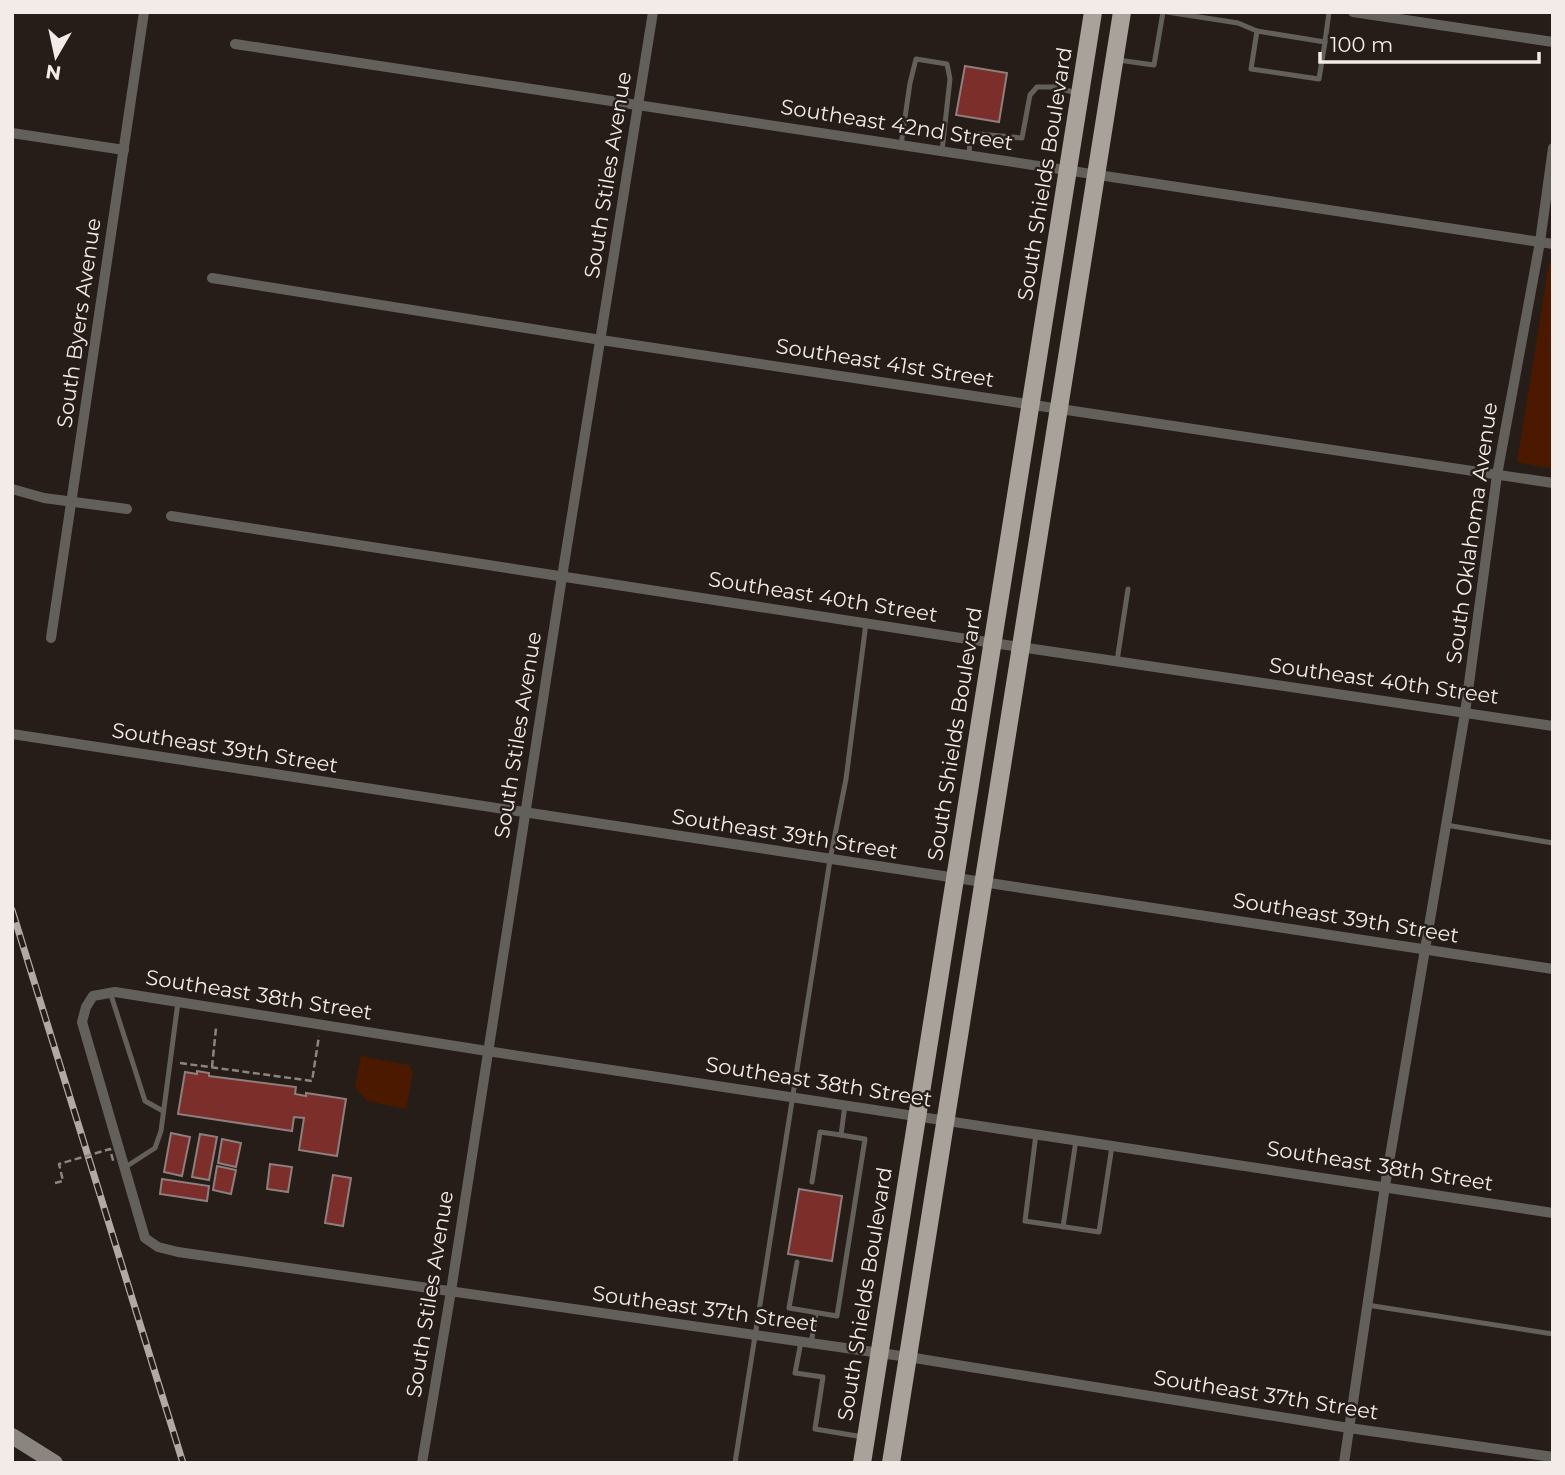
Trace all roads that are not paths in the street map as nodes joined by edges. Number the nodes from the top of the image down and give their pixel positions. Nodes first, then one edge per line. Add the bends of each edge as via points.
1 (144, 12) edge
2 (653, 12) edge
3 (1093, 12) edge
4 (1122, 12) edge
5 (1165, 12) edge
6 (1329, 12) edge
7 (1353, 12) edge
8 (1257, 32) junction
9 (1325, 42) junction
10 (1553, 42) edge
11 (235, 44) dead end
12 (1114, 60) junction
13 (1080, 94) junction
14 (638, 104) junction
15 (12, 134) edge
16 (901, 145) junction
17 (1553, 148) edge
18 (124, 150) junction
19 (942, 151) junction
20 (969, 155) junction
21 (1068, 170) junction
22 (1097, 174) junction
23 (1540, 242) junction
24 (1553, 244) edge
25 (212, 278) dead end
26 (601, 340) junction
27 (1030, 404) junction
28 (1059, 408) junction
29 (1497, 475) junction
30 (1553, 483) edge
31 (12, 489) edge
32 (72, 501) junction
33 (127, 509) dead end
34 (171, 516) dead end
35 (562, 577) junction
36 (1128, 589) dead end
37 (866, 624) junction
38 (51, 638) dead end
39 (993, 643) junction
40 (1021, 646) junction
41 (1117, 661) junction
42 (1465, 713) junction
43 (1553, 726) edge
44 (12, 734) edge
45 (526, 814) junction
46 (1446, 825) junction
47 (1553, 842) edge
48 (830, 860) junction
49 (955, 879) junction
50 (983, 882) junction
51 (1424, 949) junction
52 (1553, 969) edge
53 (110, 992) junction
54 (178, 1002) junction
55 (487, 1051) junction
56 (793, 1097) junction
57 (845, 1105) junction
58 (163, 1111) junction
59 (917, 1115) junction
60 (945, 1121) junction
61 (1036, 1134) junction
62 (841, 1135) junction
63 (1076, 1140) junction
64 (1112, 1145) junction
65 (120, 1165) junction
66 (812, 1182) dead end
67 (1385, 1186) junction
68 (1553, 1213) edge
69 (1063, 1227) junction
70 (797, 1262) dead end
71 (451, 1291) junction
72 (1367, 1305) junction
73 (816, 1313) junction
74 (1553, 1334) edge
75 (755, 1336) junction
76 (806, 1343) junction
77 (878, 1354) junction
78 (908, 1357) junction
79 (1349, 1428) junction
80 (12, 1436) edge
81 (866, 1437) junction
82 (1553, 1457) edge
83 (55, 1463) edge
84 (422, 1463) edge
85 (735, 1463) edge
86 (862, 1463) edge
87 (891, 1463) edge
88 (1344, 1463) edge

1 - 18 street, South Byers Avenue
2 - 14 street, South Stiles Avenue
3 - 13 main road, South Shields Boulevard
4 - 12 main road
5 - 8 lane via 1238,23
5 - 12 lane via 1154,65
6 - 9 lane
7 - 10 street
8 - 9 lane
8 - 9 lane via 1251,69 1319,79
11 - 14 street, Southeast 42nd Street
12 - 22 main road
13 - 20 lane via 1037,86 1030,95 1022,138 979,134 970,141
13 - 21 main road, South Shields Boulevard
14 - 16 street, Southeast 42nd Street
14 - 26 street, South Stiles Avenue
15 - 18 street
16 - 19 street, Southeast 42nd Street
16 - 19 lane via 916,59 947,64 950,79
17 - 23 street, South Oklahoma Avenue
18 - 32 street, South Byers Avenue
19 - 20 street, Southeast 42nd Street
20 - 21 street, Southeast 42nd Street
21 - 22 street, Southeast 42nd Street
21 - 27 main road, South Shields Boulevard
22 - 23 street, Southeast 42nd Street
22 - 28 main road
23 - 24 street, Southeast 42nd Street
23 - 29 street, South Oklahoma Avenue
25 - 26 street, Southeast 41st Street
26 - 27 street, Southeast 41st Street
26 - 35 street, South Stiles Avenue
27 - 28 street, Southeast 41st Street
27 - 39 main road, South Shields Boulevard
28 - 29 street, Southeast 41st Street
28 - 40 main road
29 - 30 street, Southeast 41st Street
29 - 42 street, South Oklahoma Avenue
31 - 32 street
32 - 33 street
32 - 38 street, South Byers Avenue
34 - 35 street, Southeast 40th Street
35 - 37 street, Southeast 40th Street
35 - 45 street, South Stiles Avenue
36 - 41 lane
37 - 39 street, Southeast 40th Street
37 - 48 lane via 846,779
39 - 40 street, Southeast 40th Street
39 - 49 main road, South Shields Boulevard
40 - 41 street, Southeast 40th Street
40 - 50 main road
41 - 42 street, Southeast 40th Street
42 - 43 street, Southeast 40th Street
42 - 46 street, South Oklahoma Avenue
44 - 45 street, Southeast 39th Street
45 - 48 street, Southeast 39th Street
45 - 55 street, South Stiles Avenue
46 - 47 lane
46 - 51 street, South Oklahoma Avenue
48 - 49 street, Southeast 39th Street
48 - 56 lane
49 - 50 street, Southeast 39th Street
49 - 59 main road, South Shields Boulevard
50 - 51 street, Southeast 39th Street
50 - 60 main road
51 - 52 street, Southeast 39th Street
51 - 67 street, South Oklahoma Avenue
53 - 54 street, Southeast 38th Street
53 - 58 lane via 145,1101
53 - 65 street via 93,996 82,1022
54 - 55 street, Southeast 38th Street
54 - 58 lane
55 - 56 street, Southeast 38th Street
55 - 71 street, South Stiles Avenue
56 - 57 street, Southeast 38th Street
56 - 75 lane
57 - 59 street, Southeast 38th Street
57 - 62 lane
58 - 65 lane via 155,1148
59 - 60 street, Southeast 38th Street
59 - 77 main road, South Shields Boulevard
60 - 61 street, Southeast 38th Street
60 - 78 main road
61 - 63 street, Southeast 38th Street
61 - 69 lane via 1025,1221
62 - 66 lane via 820,1132
62 - 73 lane via 865,1139 837,1316
63 - 64 street, Southeast 38th Street
63 - 69 lane
64 - 67 street, Southeast 38th Street
64 - 69 lane via 1099,1232
65 - 71 street, Southeast 37th Street via 145,1238 158,1247
67 - 68 street, Southeast 38th Street
67 - 72 street, South Oklahoma Avenue
70 - 73 lane via 789,1308
71 - 75 street, Southeast 37th Street
71 - 84 street, South Stiles Avenue
72 - 74 lane
72 - 79 street, South Oklahoma Avenue
73 - 76 lane
75 - 76 street, Southeast 37th Street
75 - 85 lane
76 - 77 street, Southeast 37th Street
76 - 81 lane via 795,1373 823,1377 815,1429
77 - 78 street, Southeast 37th Street
77 - 81 main road, South Shields Boulevard
78 - 79 street, Southeast 37th Street
78 - 87 main road
79 - 82 street, Southeast 37th Street
79 - 88 street, South Oklahoma Avenue
80 - 83 street
81 - 86 main road, South Shields Boulevard

